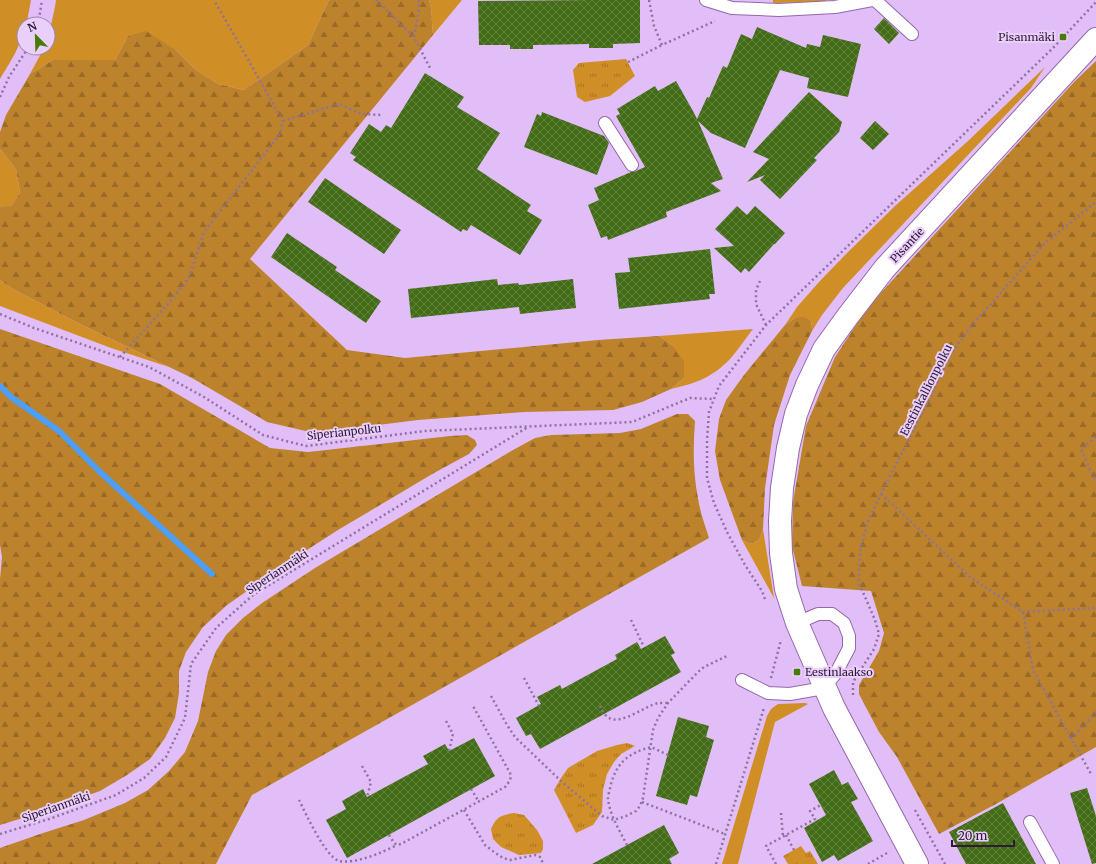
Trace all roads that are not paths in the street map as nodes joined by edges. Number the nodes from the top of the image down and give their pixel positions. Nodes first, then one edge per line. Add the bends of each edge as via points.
1 (706, 0) edge
2 (872, 0) edge
3 (875, 0) edge
4 (912, 34) dead end
5 (1096, 39) edge
6 (605, 123) dead end
7 (632, 165) dead end
8 (789, 630) junction
9 (742, 680) dead end
10 (824, 688) junction
11 (1030, 822) dead end
12 (916, 864) edge
13 (1053, 864) edge

1 - 2 lane via 732,8 779,10 835,7
3 - 4 lane
5 - 8 street, Pisantie via 885,268 824,349 796,414 782,488 781,553
6 - 7 lane
8 - 10 street
8 - 10 lane via 818,614 832,614 844,623 849,636 849,648 836,673
9 - 10 lane via 768,693 790,694
10 - 12 street
11 - 13 lane

